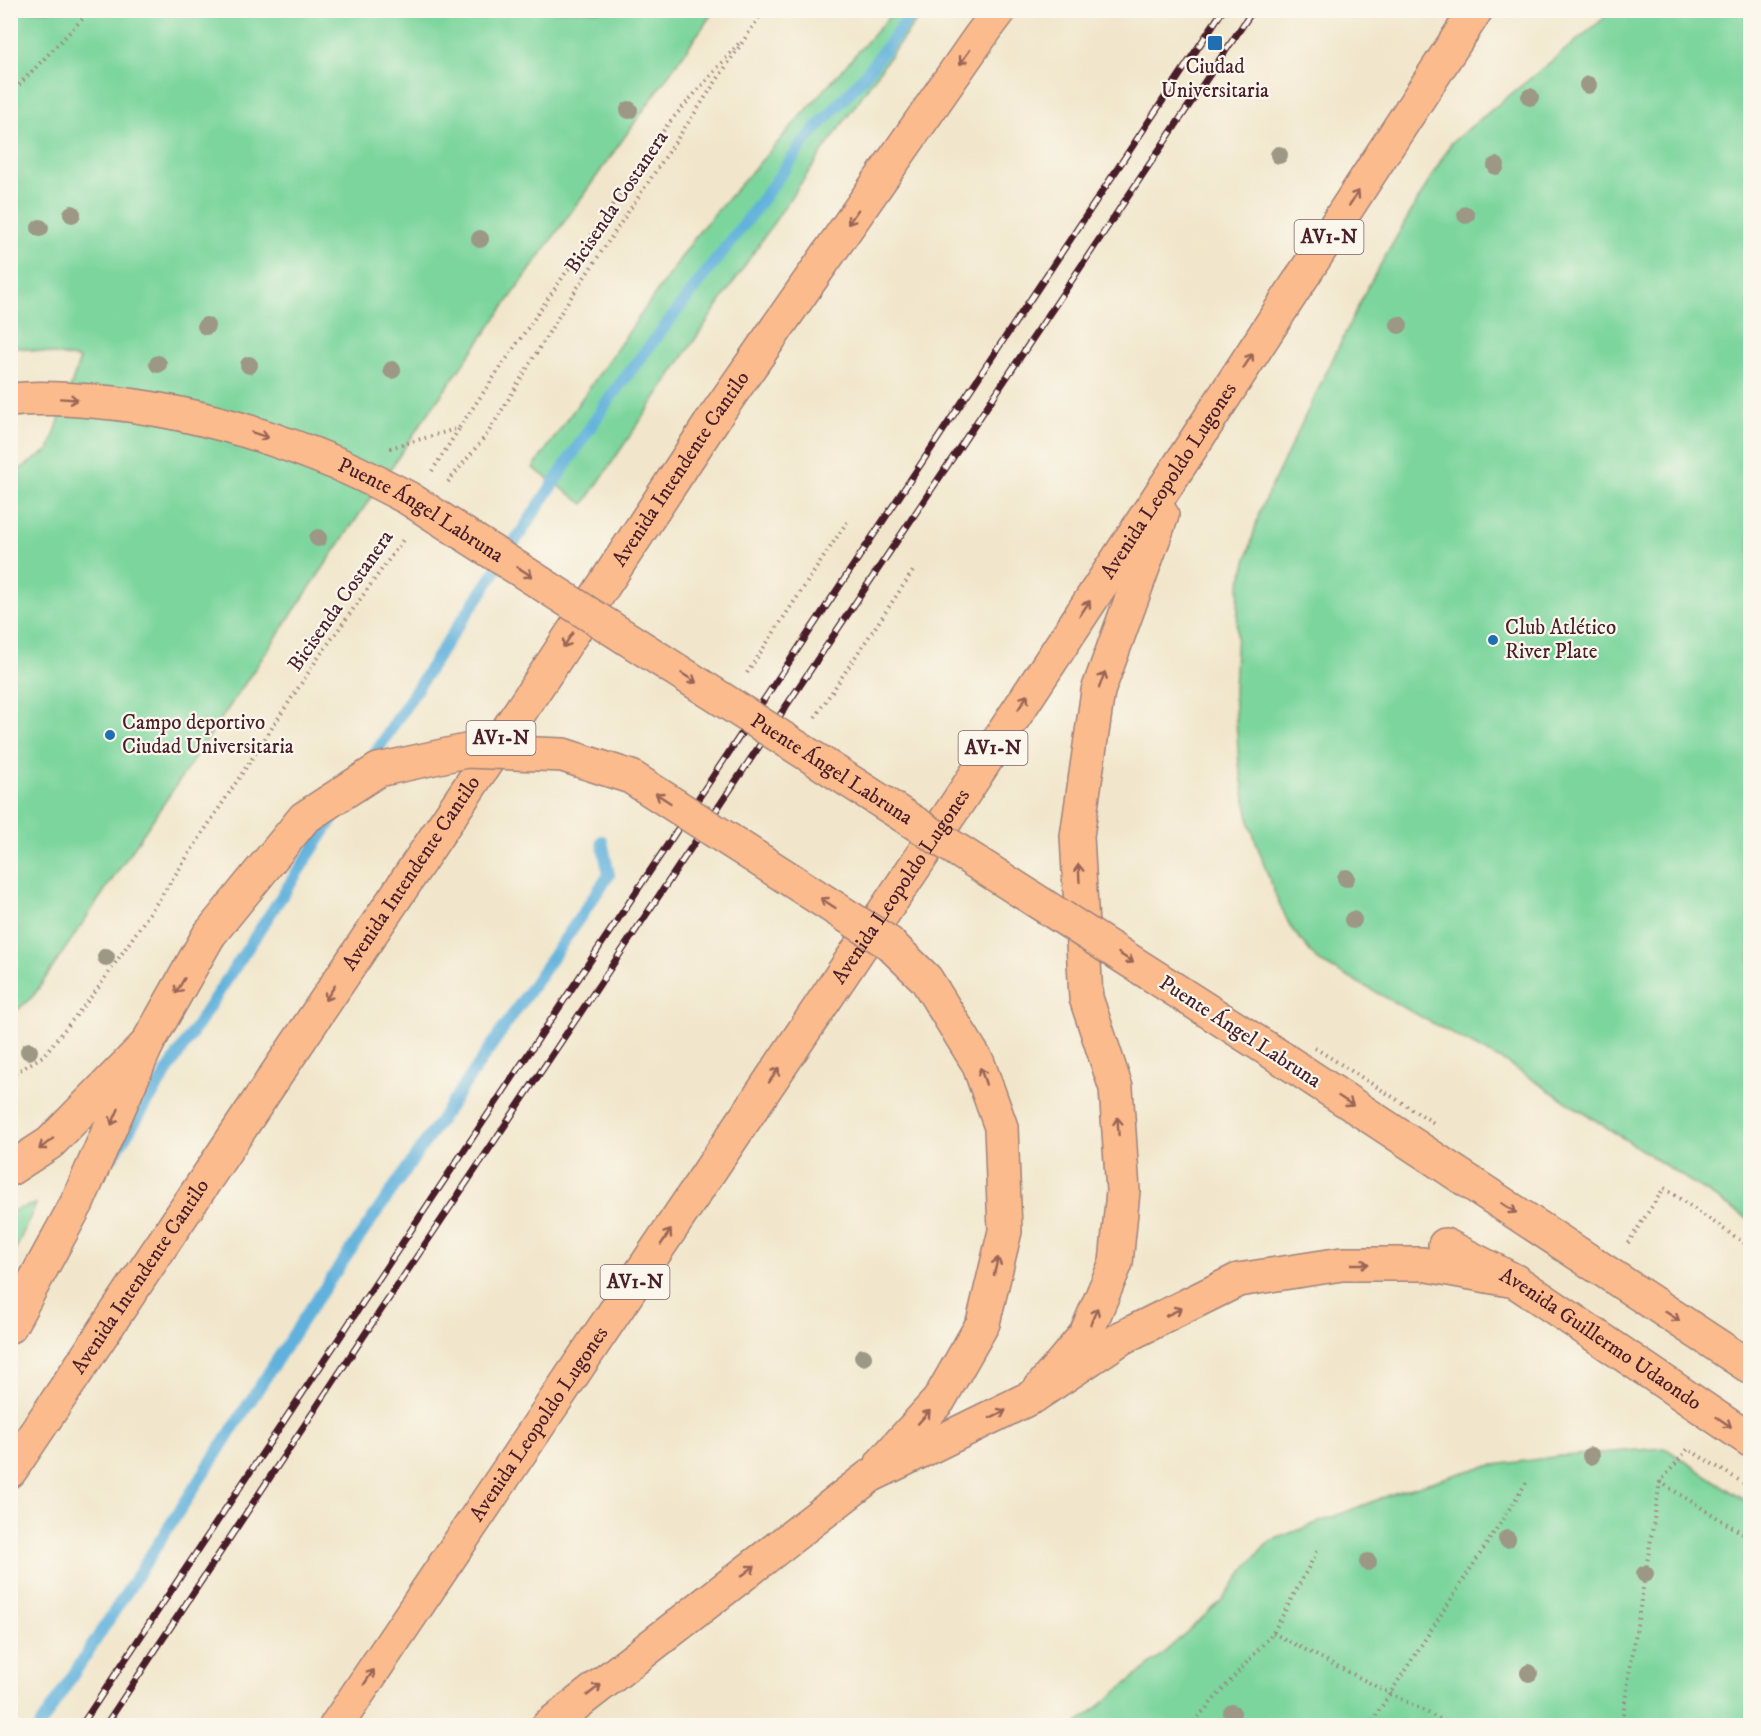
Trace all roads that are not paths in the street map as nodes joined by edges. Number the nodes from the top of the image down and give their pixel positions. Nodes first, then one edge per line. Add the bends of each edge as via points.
1 (1000, 10) edge
2 (1476, 10) edge
3 (10, 400) edge
4 (1181, 463) junction
5 (147, 1044) junction
6 (10, 1169) edge
7 (1445, 1245) dead end
8 (1515, 1281) junction
9 (10, 1326) edge
10 (1750, 1367) edge
11 (1034, 1396) junction
12 (1750, 1440) edge
13 (10, 1471) edge
14 (870, 1476) junction
15 (336, 1725) edge
16 (548, 1725) edge

1 -> 13 main road, Avenida Intendente Cantilo / AV1-N via 714,418
4 -> 2 main road, Avenida Leopoldo Lugones / AV1-N
3 -> 10 main road, Puente Ángel Labruna, bridge via 128,404 194,416 270,438 408,498 1280,1058
11 -> 4 main road via 1086,1334 1116,1263 1123,1191 1116,1088 1086,998 1077,836 1098,691
15 -> 4 main road, Avenida Leopoldo Lugones / AV1-N via 958,802
5 -> 6 main road via 50,1143
5 -> 9 main road via 77,1203
14 -> 5 main road, bridge via 939,1400 983,1323 1005,1231 1001,1127 978,1063 926,979 889,943 631,777 563,755 466,751 378,770 304,818 209,935
7 - 8 main road, Avenida Guillermo Udaondo
11 -> 8 main road via 1123,1337 1238,1280 1342,1264 1422,1264
8 -> 12 main road, Avenida Guillermo Udaondo
14 -> 11 main road
16 -> 14 main road

